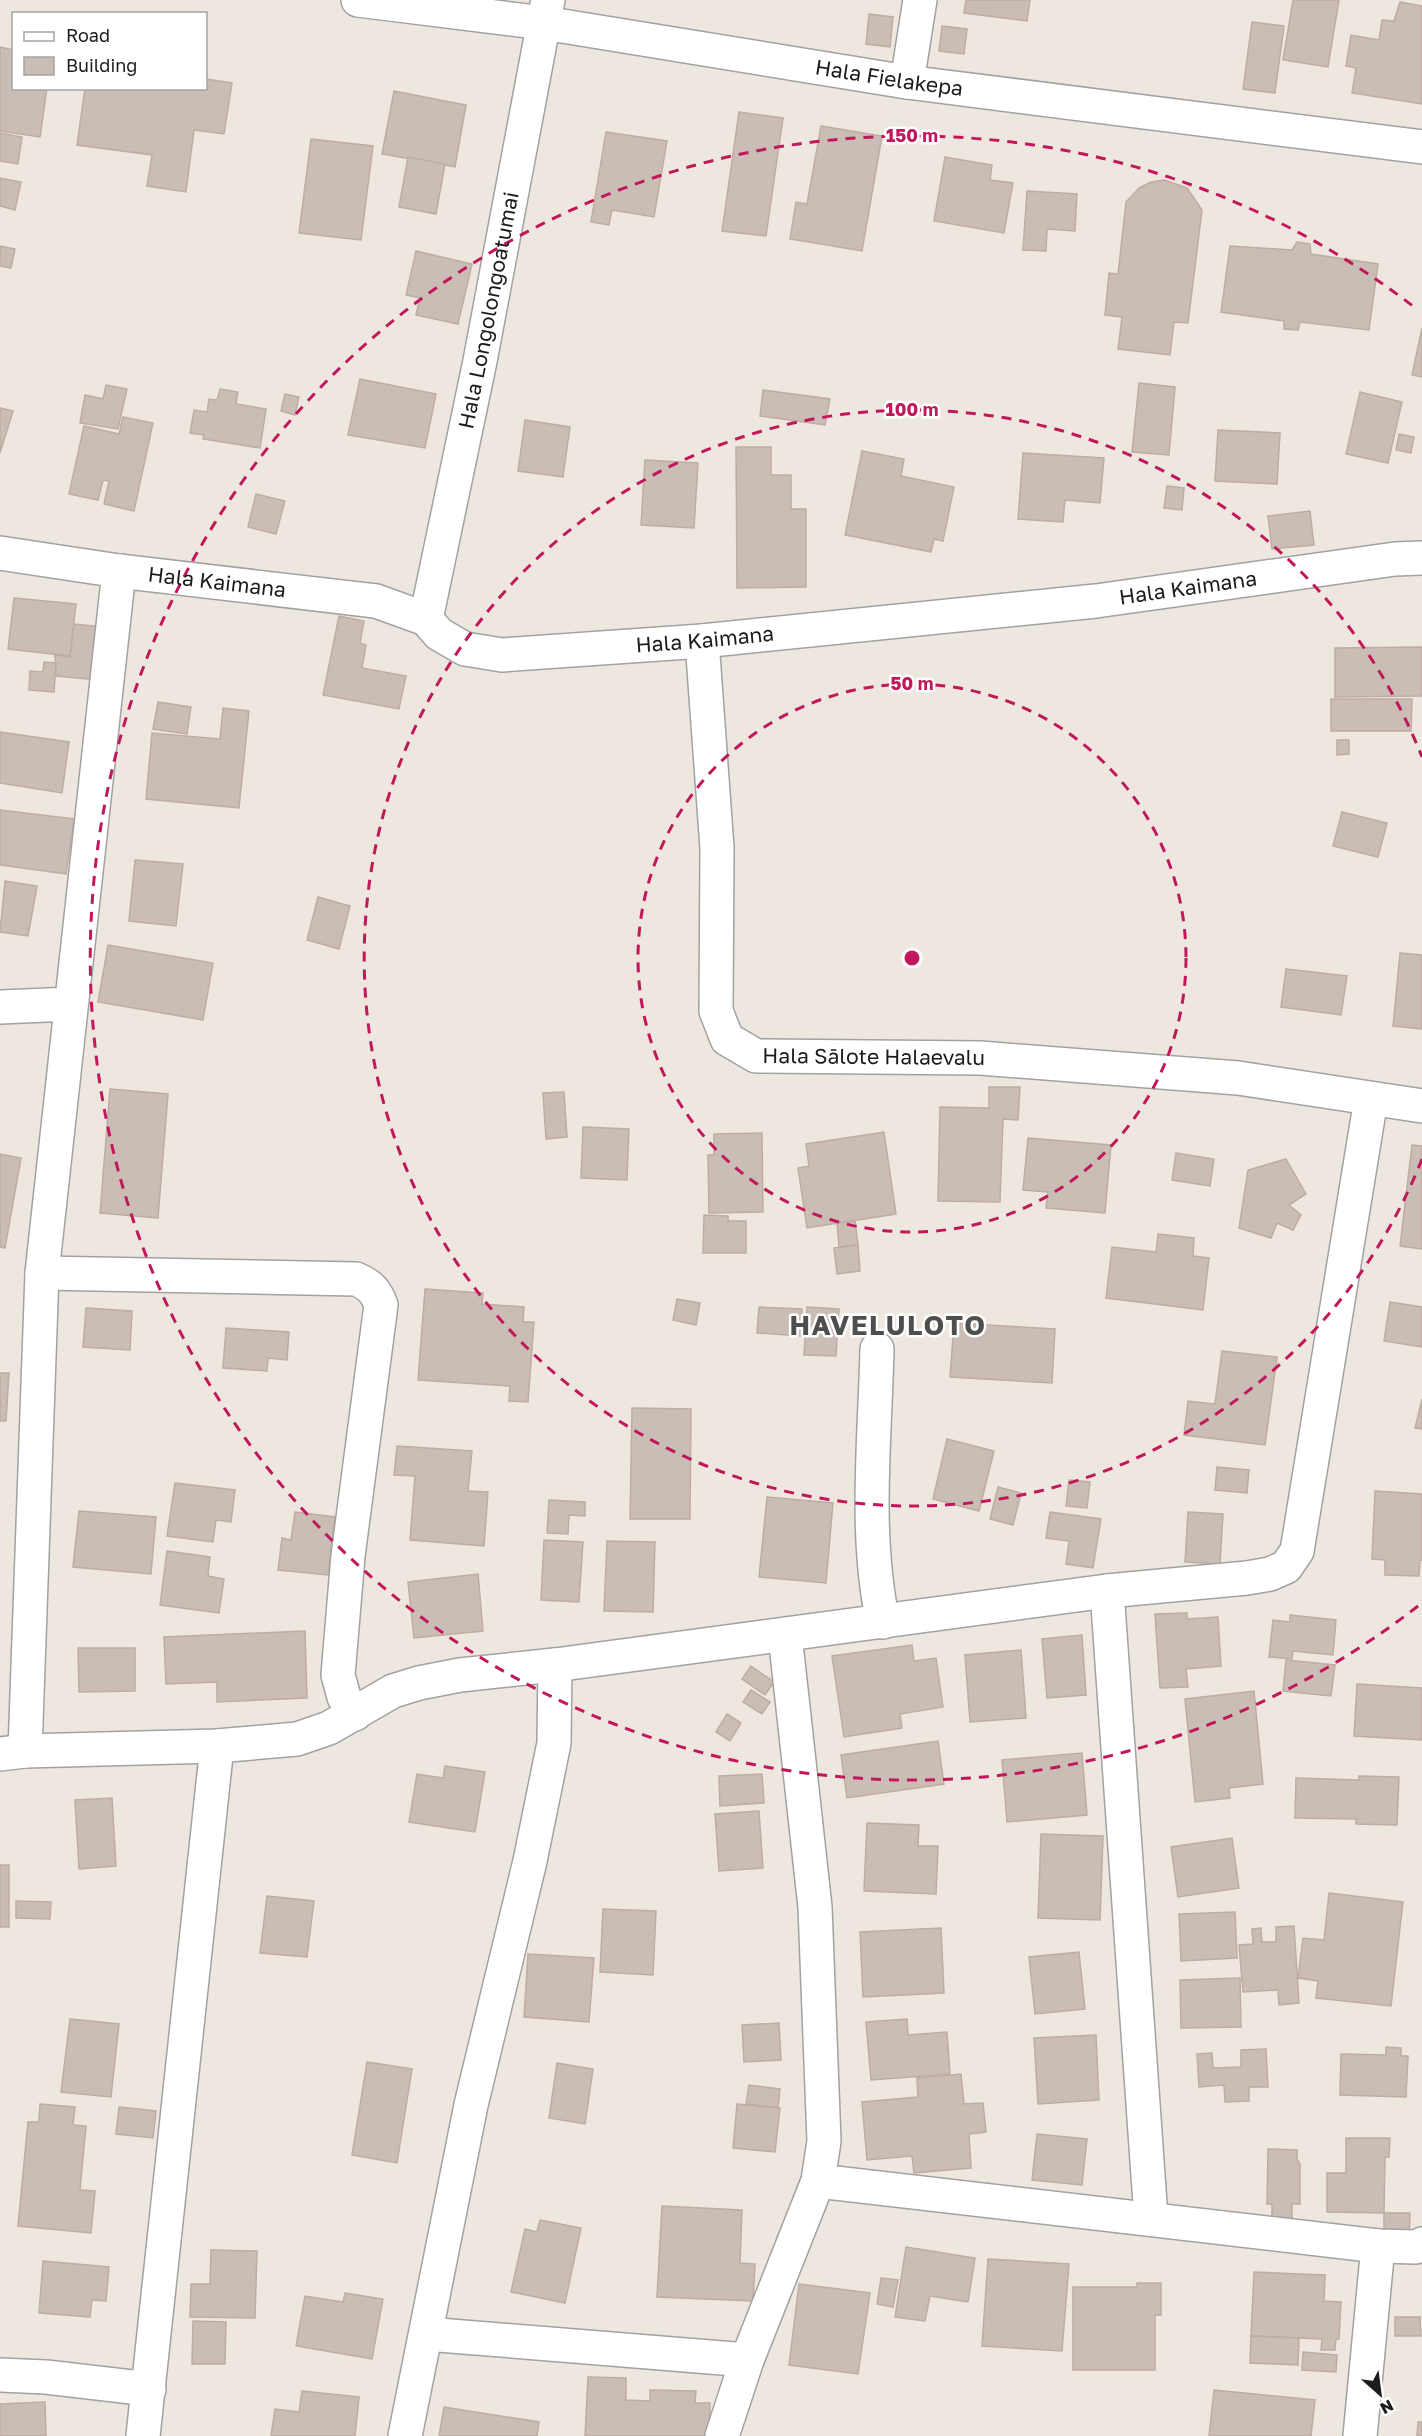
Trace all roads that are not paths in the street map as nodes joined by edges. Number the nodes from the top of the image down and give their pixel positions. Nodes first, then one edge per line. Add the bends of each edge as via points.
1 (358, 0) edge
2 (920, 0) edge
3 (546, 12) edge
4 (907, 82) junction
5 (1422, 147) edge
6 (0, 553) edge
7 (1422, 558) edge
8 (119, 571) junction
9 (426, 619) junction
10 (702, 641) junction
11 (71, 1004) junction
12 (0, 1007) edge
13 (1371, 1099) junction
14 (1422, 1106) edge
15 (42, 1273) junction
16 (877, 1349) dead end
17 (1107, 1592) junction
18 (883, 1622) junction
19 (785, 1635) junction
20 (555, 1665) junction
21 (355, 1714) junction
22 (217, 1746) junction
23 (12, 1752) edge
24 (818, 2181) junction
25 (1151, 2218) junction
26 (1422, 2244) edge
27 (1378, 2247) junction
28 (426, 2334) junction
29 (747, 2360) junction
30 (0, 2375) edge
31 (148, 2389) junction
32 (143, 2436) edge
33 (405, 2436) edge
34 (722, 2436) edge
35 (1360, 2436) edge

1 - 3 street, Hala Fielakepa
2 - 4 street
3 - 4 street, Hala Fielakepa
3 - 9 street, Hala Longolongoatumai
4 - 5 street, Hala Fielakepa
6 - 8 street, Hala Kaimana
7 - 10 street, Hala Kaimana via 1096,601
8 - 9 street, Hala Kaimana via 376,602
8 - 11 street
9 - 10 street, Hala Kaimana via 439,634 465,650 502,655
10 - 13 street, Hala Sālote Halaevalu via 717,848 716,1011 727,1038 756,1056 980,1058 1238,1078
11 - 12 street
11 - 15 street
13 - 14 street, Hala Sālote Halaevalu
13 - 17 street via 1297,1551 1286,1567 1270,1574
15 - 21 street via 356,1279 376,1292 381,1305 348,1556 338,1676 344,1697
15 - 23 street
16 - 18 street via 873,1506 877,1594
17 - 18 street
17 - 25 street
18 - 19 street
19 - 20 street
19 - 24 street via 815,1907 824,2141
20 - 21 street via 419,1683 393,1691
20 - 28 street via 554,1743 530,1861 471,2104
21 - 22 street via 297,1739
22 - 23 street
22 - 31 street
24 - 25 street
24 - 29 street
25 - 27 street
26 - 27 street
27 - 35 street
28 - 29 street
28 - 33 street
29 - 34 street
30 - 31 street
31 - 32 street

